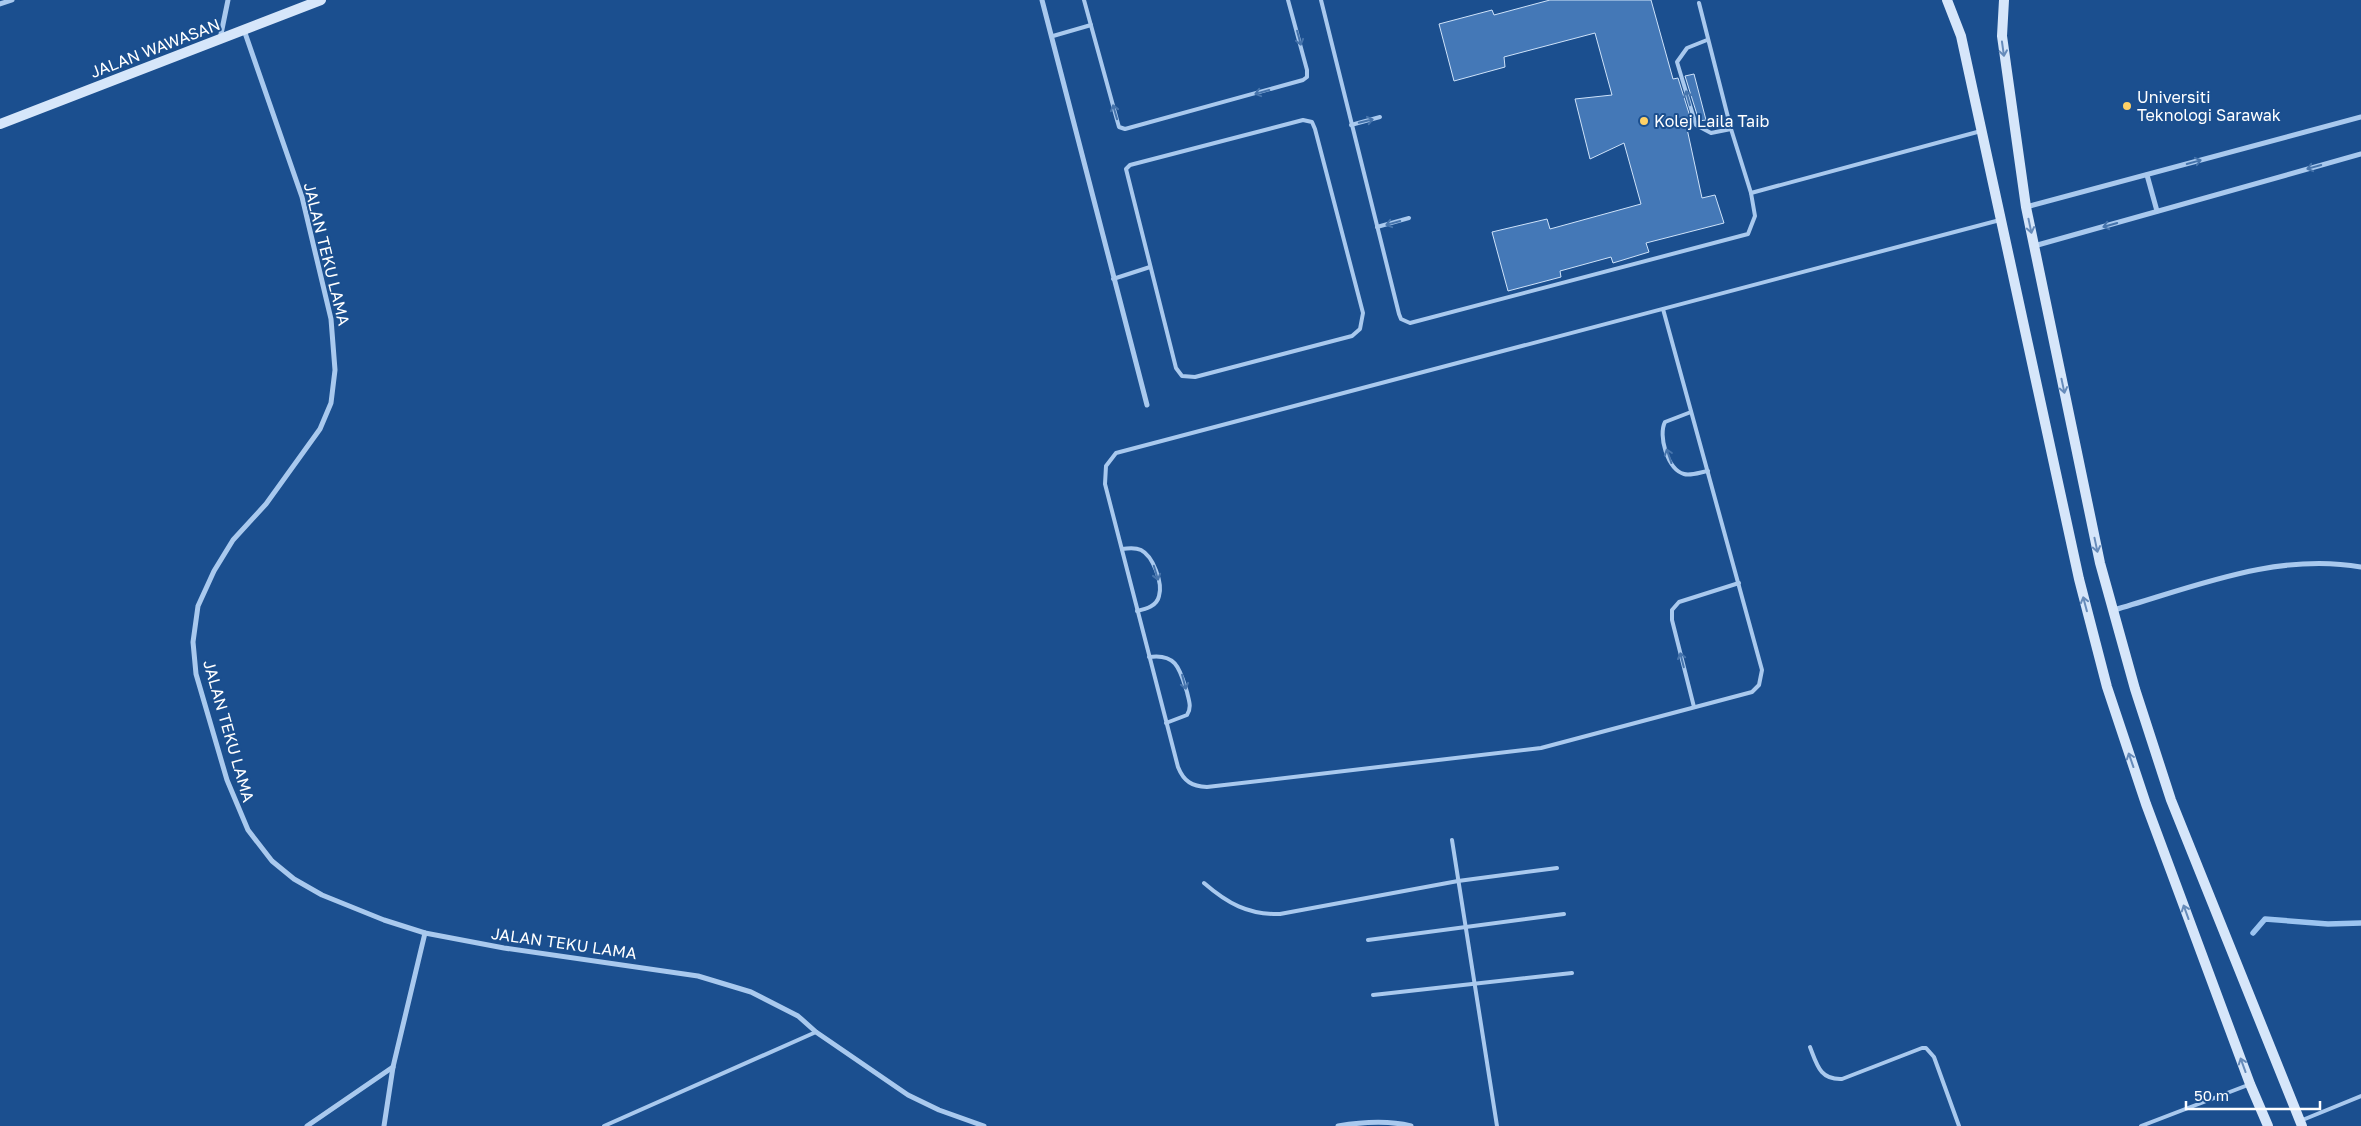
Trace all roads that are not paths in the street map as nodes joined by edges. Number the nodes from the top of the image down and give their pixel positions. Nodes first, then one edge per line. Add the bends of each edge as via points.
1 (12, 0) edge
2 (228, 0) edge
3 (321, 0) edge
4 (1042, 0) edge
5 (1084, 0) edge
6 (1288, 0) edge
7 (1321, 0) edge
8 (1947, 0) edge
9 (2004, 0) edge
10 (1699, 3) dead end
11 (0, 4) edge
12 (1091, 25) junction
13 (244, 30) junction
14 (1053, 36) junction
15 (220, 39) junction
16 (1708, 40) junction
17 (1380, 117) dead end
18 (2361, 117) edge
19 (0, 124) edge
20 (1351, 125) junction
21 (1731, 129) junction
22 (1981, 131) junction
23 (2361, 154) edge
24 (2147, 175) junction
25 (1751, 193) junction
26 (2026, 207) junction
27 (2157, 211) junction
28 (1409, 218) dead end
29 (2000, 220) junction
30 (1377, 227) junction
31 (2034, 246) junction
32 (1150, 268) junction
33 (1113, 279) junction
34 (1663, 309) junction
35 (1147, 405) dead end
36 (1692, 412) junction
37 (1708, 472) junction
38 (1122, 549) junction
39 (2361, 567) edge
40 (1738, 584) junction
41 (2114, 610) junction
42 (1137, 611) junction
43 (1149, 657) junction
44 (1694, 707) junction
45 (1166, 723) junction
46 (1452, 840) dead end
47 (1558, 868) dead end
48 (1458, 881) junction
49 (1204, 883) dead end
50 (1564, 914) dead end
51 (1466, 928) junction
52 (425, 933) junction
53 (1368, 940) dead end
54 (1572, 973) dead end
55 (1475, 984) junction
56 (1373, 995) dead end
57 (816, 1032) junction
58 (1810, 1047) dead end
59 (393, 1068) junction
60 (2250, 1084) junction
61 (2361, 1096) edge
62 (2301, 1123) edge
63 (307, 1126) edge
64 (384, 1126) edge
65 (604, 1126) edge
66 (984, 1126) edge
67 (1338, 1126) edge
68 (1411, 1126) edge
69 (1497, 1126) edge
70 (1959, 1126) edge
71 (2141, 1126) edge
72 (2268, 1126) edge

1 - 11 street
2 - 15 street
3 - 13 main road, JALAN WAWASAN
4 - 14 street
5 - 12 lane
6 -> 12 lane via 1307,77 1125,129 1119,127
7 - 20 lane
8 - 22 main road via 1961,36
9 -> 26 main road via 2002,36
10 - 16 lane
12 - 14 lane
13 - 15 main road, JALAN WAWASAN
13 - 52 street, JALAN TEKU LAMA via 302,197 331,319 335,370 331,403 320,430 266,504 233,540 214,571 198,606 193,642 196,674 236,803 248,830 272,861 294,879 322,895
14 - 33 street
15 - 19 main road, JALAN WAWASAN
16 - 21 lane
21 -> 16 lane via 1711,134 1696,125 1678,62 1687,48
20 -> 17 lane
24 -> 18 street
20 - 30 lane
21 - 25 lane
22 - 25 lane
22 - 29 main road
23 -> 27 street
24 - 26 street
24 - 27 street
25 - 30 lane via 1755,216 1748,234 1410,323 1401,319 1399,314
26 -> 31 main road
27 -> 31 street
28 -> 30 lane
29 - 34 lane
60 -> 29 main road via 2107,687 2079,579
31 -> 41 main road via 2100,563
32 - 32 lane via 1126,176 1130,165 1303,120 1312,122 1364,320 1352,336 1195,377 1182,376 1176,368
32 - 33 lane
33 - 35 street
34 - 36 lane
34 - 38 lane via 1116,453 1106,466 1104,475
36 - 37 lane
37 -> 36 lane via 1686,474 1678,470 1671,463 1662,434 1669,419
37 - 40 lane
38 - 42 lane
38 -> 42 lane via 1135,548 1147,554 1160,587 1156,602
39 - 41 street via 2316,562 2280,565
44 -> 40 lane via 1672,610 1680,602
40 - 44 lane via 1762,670 1761,677 1752,692
41 - 62 main road via 2135,689 2171,800
42 - 43 lane
43 - 45 lane
43 -> 45 lane via 1166,657 1178,666 1190,705 1187,715
44 - 45 lane via 1541,748 1207,787 1192,785 1181,776
46 - 48 lane
47 - 48 lane
48 - 49 lane via 1280,914 1263,914 1236,907
48 - 51 lane
50 - 51 lane
51 - 53 lane
51 - 55 lane
52 - 57 street, JALAN TEKU LAMA via 720,981 751,992 798,1016
52 - 59 street
54 - 55 lane
55 - 56 lane
55 - 69 lane
57 - 65 lane
57 - 66 street, JALAN TEKU LAMA via 908,1095
58 - 70 lane via 1821,1073 1832,1080 1926,1048 1934,1057
59 - 63 street
59 - 64 street
60 - 71 lane
60 - 72 main road
61 - 62 lane
67 - 68 street via 1359,1122 1397,1122

